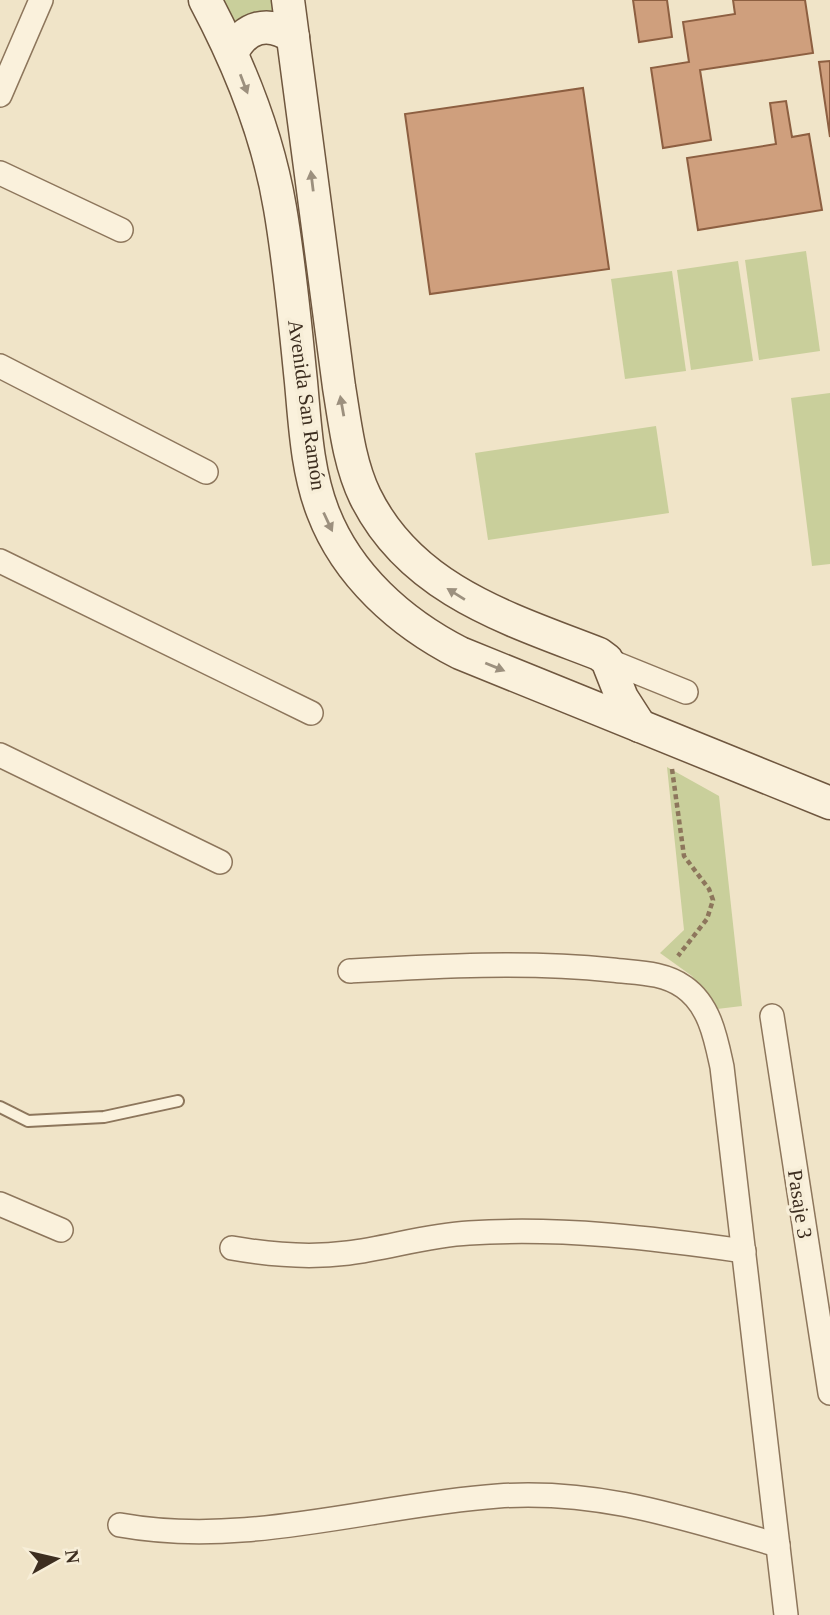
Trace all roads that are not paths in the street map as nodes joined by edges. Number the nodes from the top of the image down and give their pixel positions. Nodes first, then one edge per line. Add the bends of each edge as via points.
1 (41, 0) edge
2 (205, 0) edge
3 (288, 0) edge
4 (293, 37) junction
5 (232, 52) junction
6 (0, 95) edge
7 (0, 173) edge
8 (121, 230) dead end
9 (0, 366) edge
10 (206, 472) dead end
11 (0, 561) edge
12 (607, 660) junction
13 (686, 692) dead end
14 (311, 713) dead end
15 (640, 726) junction
16 (0, 755) edge
17 (830, 803) edge
18 (220, 862) dead end
19 (350, 971) dead end
20 (772, 1016) dead end
21 (178, 1101) dead end
22 (0, 1107) edge
23 (0, 1204) edge
24 (61, 1230) dead end
25 (232, 1248) dead end
26 (744, 1251) junction
27 (830, 1392) edge
28 (120, 1525) dead end
29 (778, 1545) junction
30 (786, 1615) edge

1 - 6 street
2 - 5 street, Avenida San Ramón
3 - 4 street, Avenida San Ramón
4 - 5 street via 280,28 251,29
12 -> 4 street, Avenida San Ramón via 495,614 442,585 398,545 365,496 351,453 339,387
5 -> 15 street, Avenida San Ramón via 280,204 313,478 337,541 374,591 440,643
7 - 8 street
9 - 10 street
11 - 14 street
12 - 13 street, Avenida San Ramón
12 - 15 street via 622,698
15 - 17 street, Avenida San Ramón
16 - 18 street
19 - 26 street via 471,964 565,965 663,976 696,997 708,1015 722,1067
20 - 27 street, Pasaje 3
21 - 22 lane via 104,1117 28,1121
23 - 24 street
25 - 26 street via 312,1256 467,1233 554,1233 645,1237
26 - 29 street
28 - 29 street via 207,1533 541,1495 664,1511
29 - 30 street

